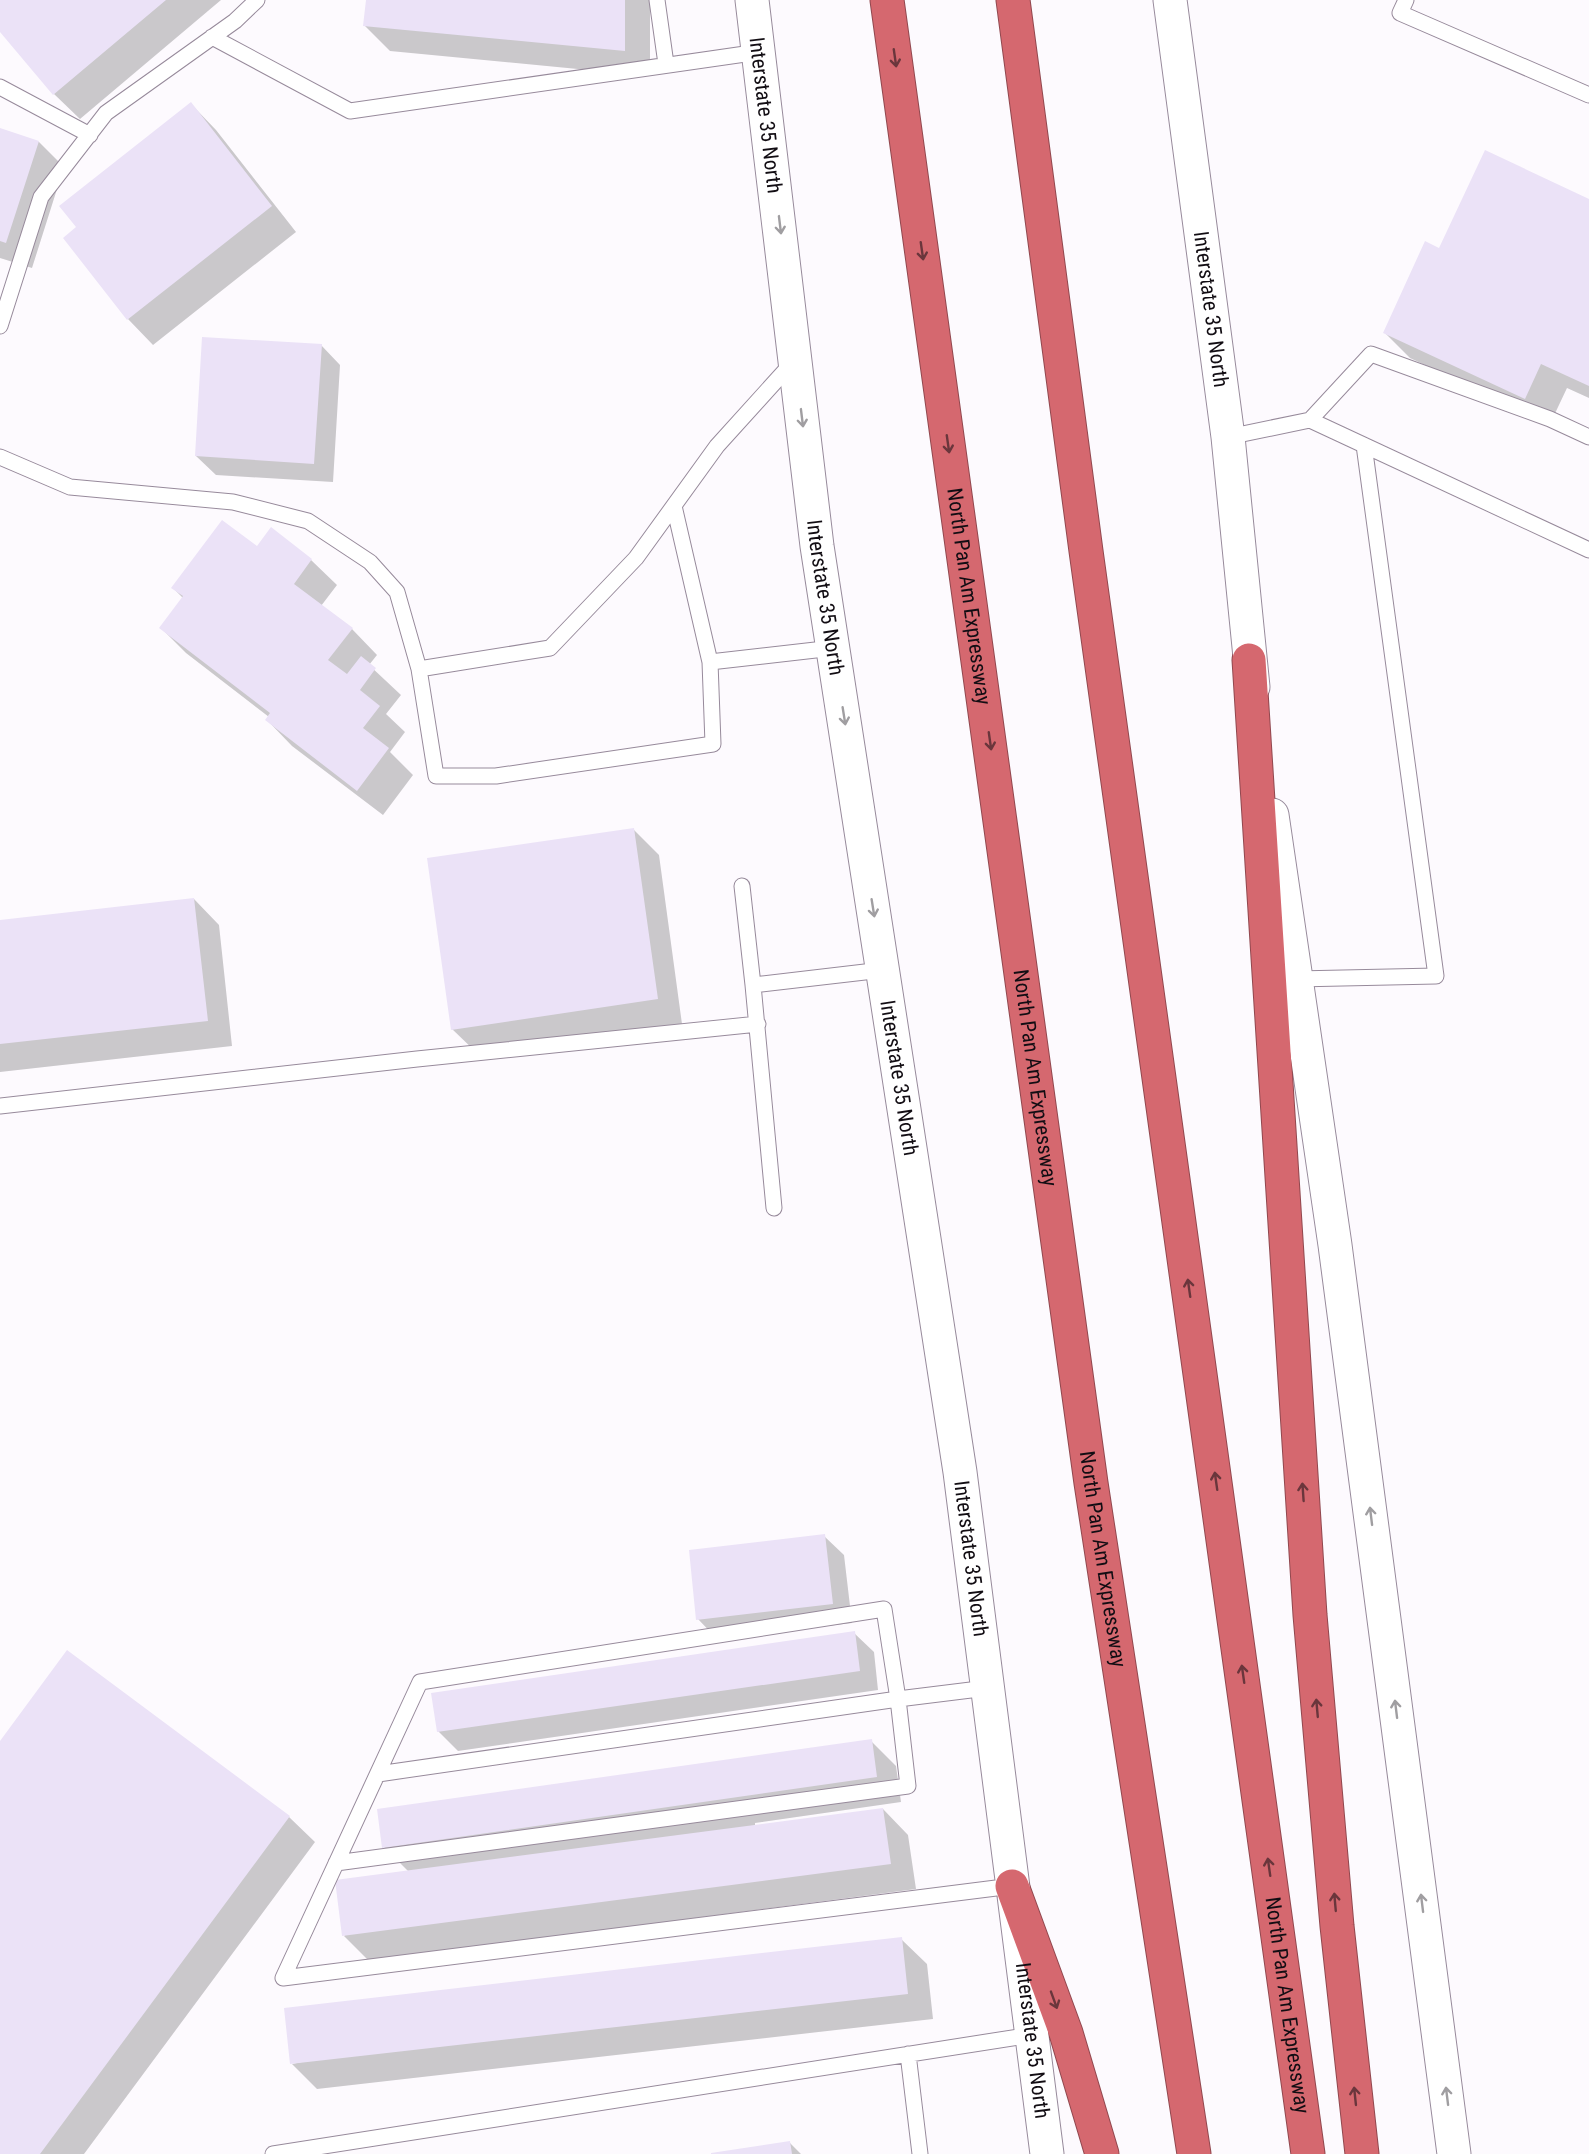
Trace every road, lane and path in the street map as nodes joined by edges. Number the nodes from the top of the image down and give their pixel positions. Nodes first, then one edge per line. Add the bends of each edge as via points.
1 (257, 0) edge
2 (657, 0) edge
3 (752, 0) edge
4 (887, 0) edge
5 (1013, 0) edge
6 (1170, 0) edge
7 (1406, 0) edge
8 (212, 37) junction
9 (759, 52) junction
10 (666, 64) junction
11 (0, 87) edge
12 (1589, 95) edge
13 (90, 135) junction
14 (0, 326) edge
15 (795, 359) junction
16 (1310, 420) junction
17 (1228, 437) junction
18 (1589, 437) edge
19 (1364, 445) junction
20 (0, 457) edge
21 (674, 506) junction
22 (1589, 550) edge
23 (833, 648) junction
24 (1249, 660) junction
25 (710, 662) junction
26 (419, 669) junction
27 (742, 886) dead end
28 (882, 970) junction
29 (1296, 979) junction
30 (753, 985) junction
31 (758, 1024) junction
32 (0, 1106) edge
33 (774, 1208) dead end
34 (987, 1688) junction
35 (898, 1699) junction
36 (378, 1774) junction
37 (336, 1863) junction
38 (1012, 1886) junction
39 (1031, 2035) junction
40 (908, 2054) junction
41 (273, 2154) edge
42 (920, 2154) edge
43 (1047, 2154) edge
44 (1102, 2154) edge
45 (1194, 2154) edge
46 (1308, 2154) edge
47 (1362, 2154) edge
48 (1454, 2154) edge

1 - 8 lane
2 - 10 lane
3 - 9 main road, Interstate 35 North
4 -> 45 highway, North Pan Am Expressway via 1091,1483
46 -> 5 highway, North Pan Am Expressway
6 - 17 main road, Interstate 35 North
7 - 12 lane via 1400,13
8 - 10 lane via 350,111
8 - 13 lane via 106,113
9 - 10 lane
9 -> 15 main road, Interstate 35 North
11 - 13 lane
13 - 14 lane via 41,197
15 - 21 lane via 717,446
15 -> 23 main road, Interstate 35 North
16 - 17 lane
16 - 18 lane via 1371,354
16 - 19 lane
17 - 24 main road, Interstate 35 North
19 - 22 lane
19 - 29 lane via 1436,976
20 - 26 lane via 70,487 233,502 308,521 370,561 397,592
21 - 25 lane
21 - 26 lane via 636,558 550,648
23 - 25 lane
23 -> 28 main road, Interstate 35 North
24 - 29 main road, Interstate 35 North
47 -> 24 highway via 1310,1615
25 - 26 lane via 713,744 496,776 436,776
27 - 30 lane
28 - 30 lane
28 - 34 main road, Interstate 35 North via 960,1472
48 -> 29 main road, Interstate 35 North via 1335,1245
30 - 31 lane
31 - 32 lane
31 - 33 lane
34 - 35 lane
34 - 38 main road, Interstate 35 North
35 - 36 lane
35 - 36 lane via 884,1609 420,1682
35 - 37 lane via 908,1786
36 - 37 lane
37 - 38 lane via 283,1978
38 - 39 main road, Interstate 35 North
38 -> 44 highway via 1066,2033
39 - 40 lane
39 - 43 main road, Interstate 35 North
40 - 41 lane
40 - 42 lane

